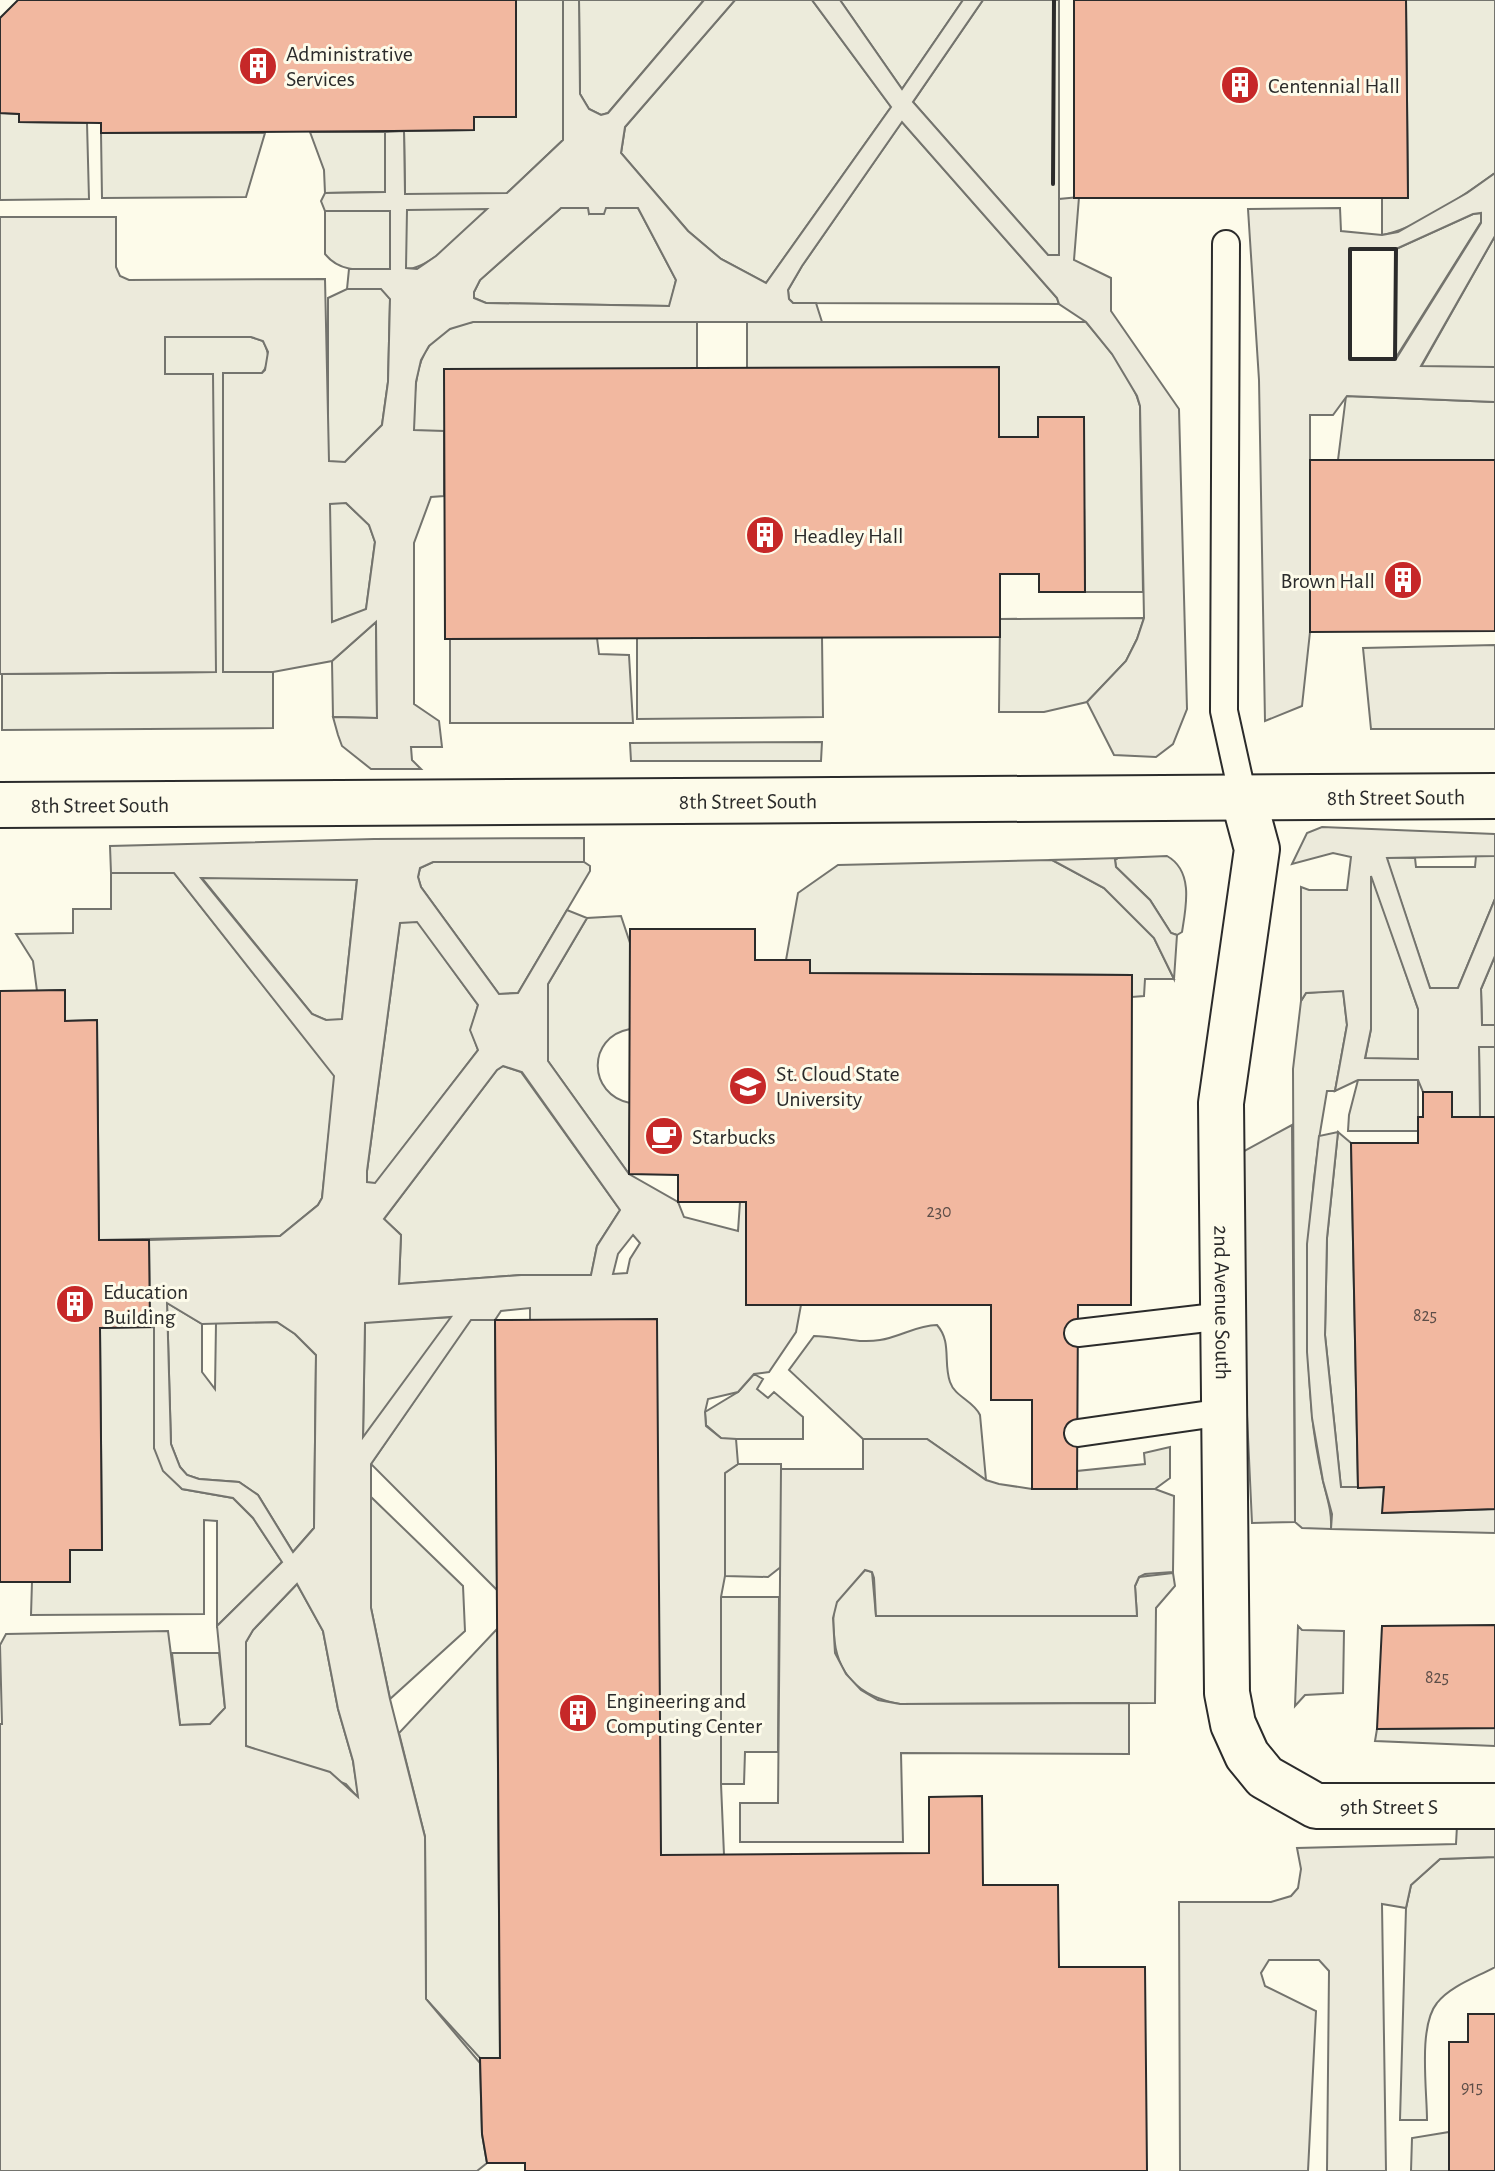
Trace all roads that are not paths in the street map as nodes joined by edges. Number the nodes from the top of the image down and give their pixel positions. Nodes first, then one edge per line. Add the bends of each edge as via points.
1 (1226, 244) dead end
2 (1495, 796) edge
3 (1243, 797) junction
4 (0, 805) edge
5 (1224, 1316) junction
6 (1078, 1333) dead end
7 (1224, 1412) junction
8 (1078, 1433) dead end
9 (1288, 1790) joint
10 (1495, 1806) edge

1 - 3 lane via 1224,711
2 - 3 street, 8th Street South
3 - 4 street, 8th Street South
3 - 5 street, 2nd Avenue South via 1257,849 1221,1103
5 - 6 lane
5 - 7 street, 2nd Avenue South
7 - 8 lane
7 - 9 street, 2nd Avenue South via 1227,1693 1247,1755 1265,1777
9 - 10 street, 9th Street S via 1316,1806 1336,1808

